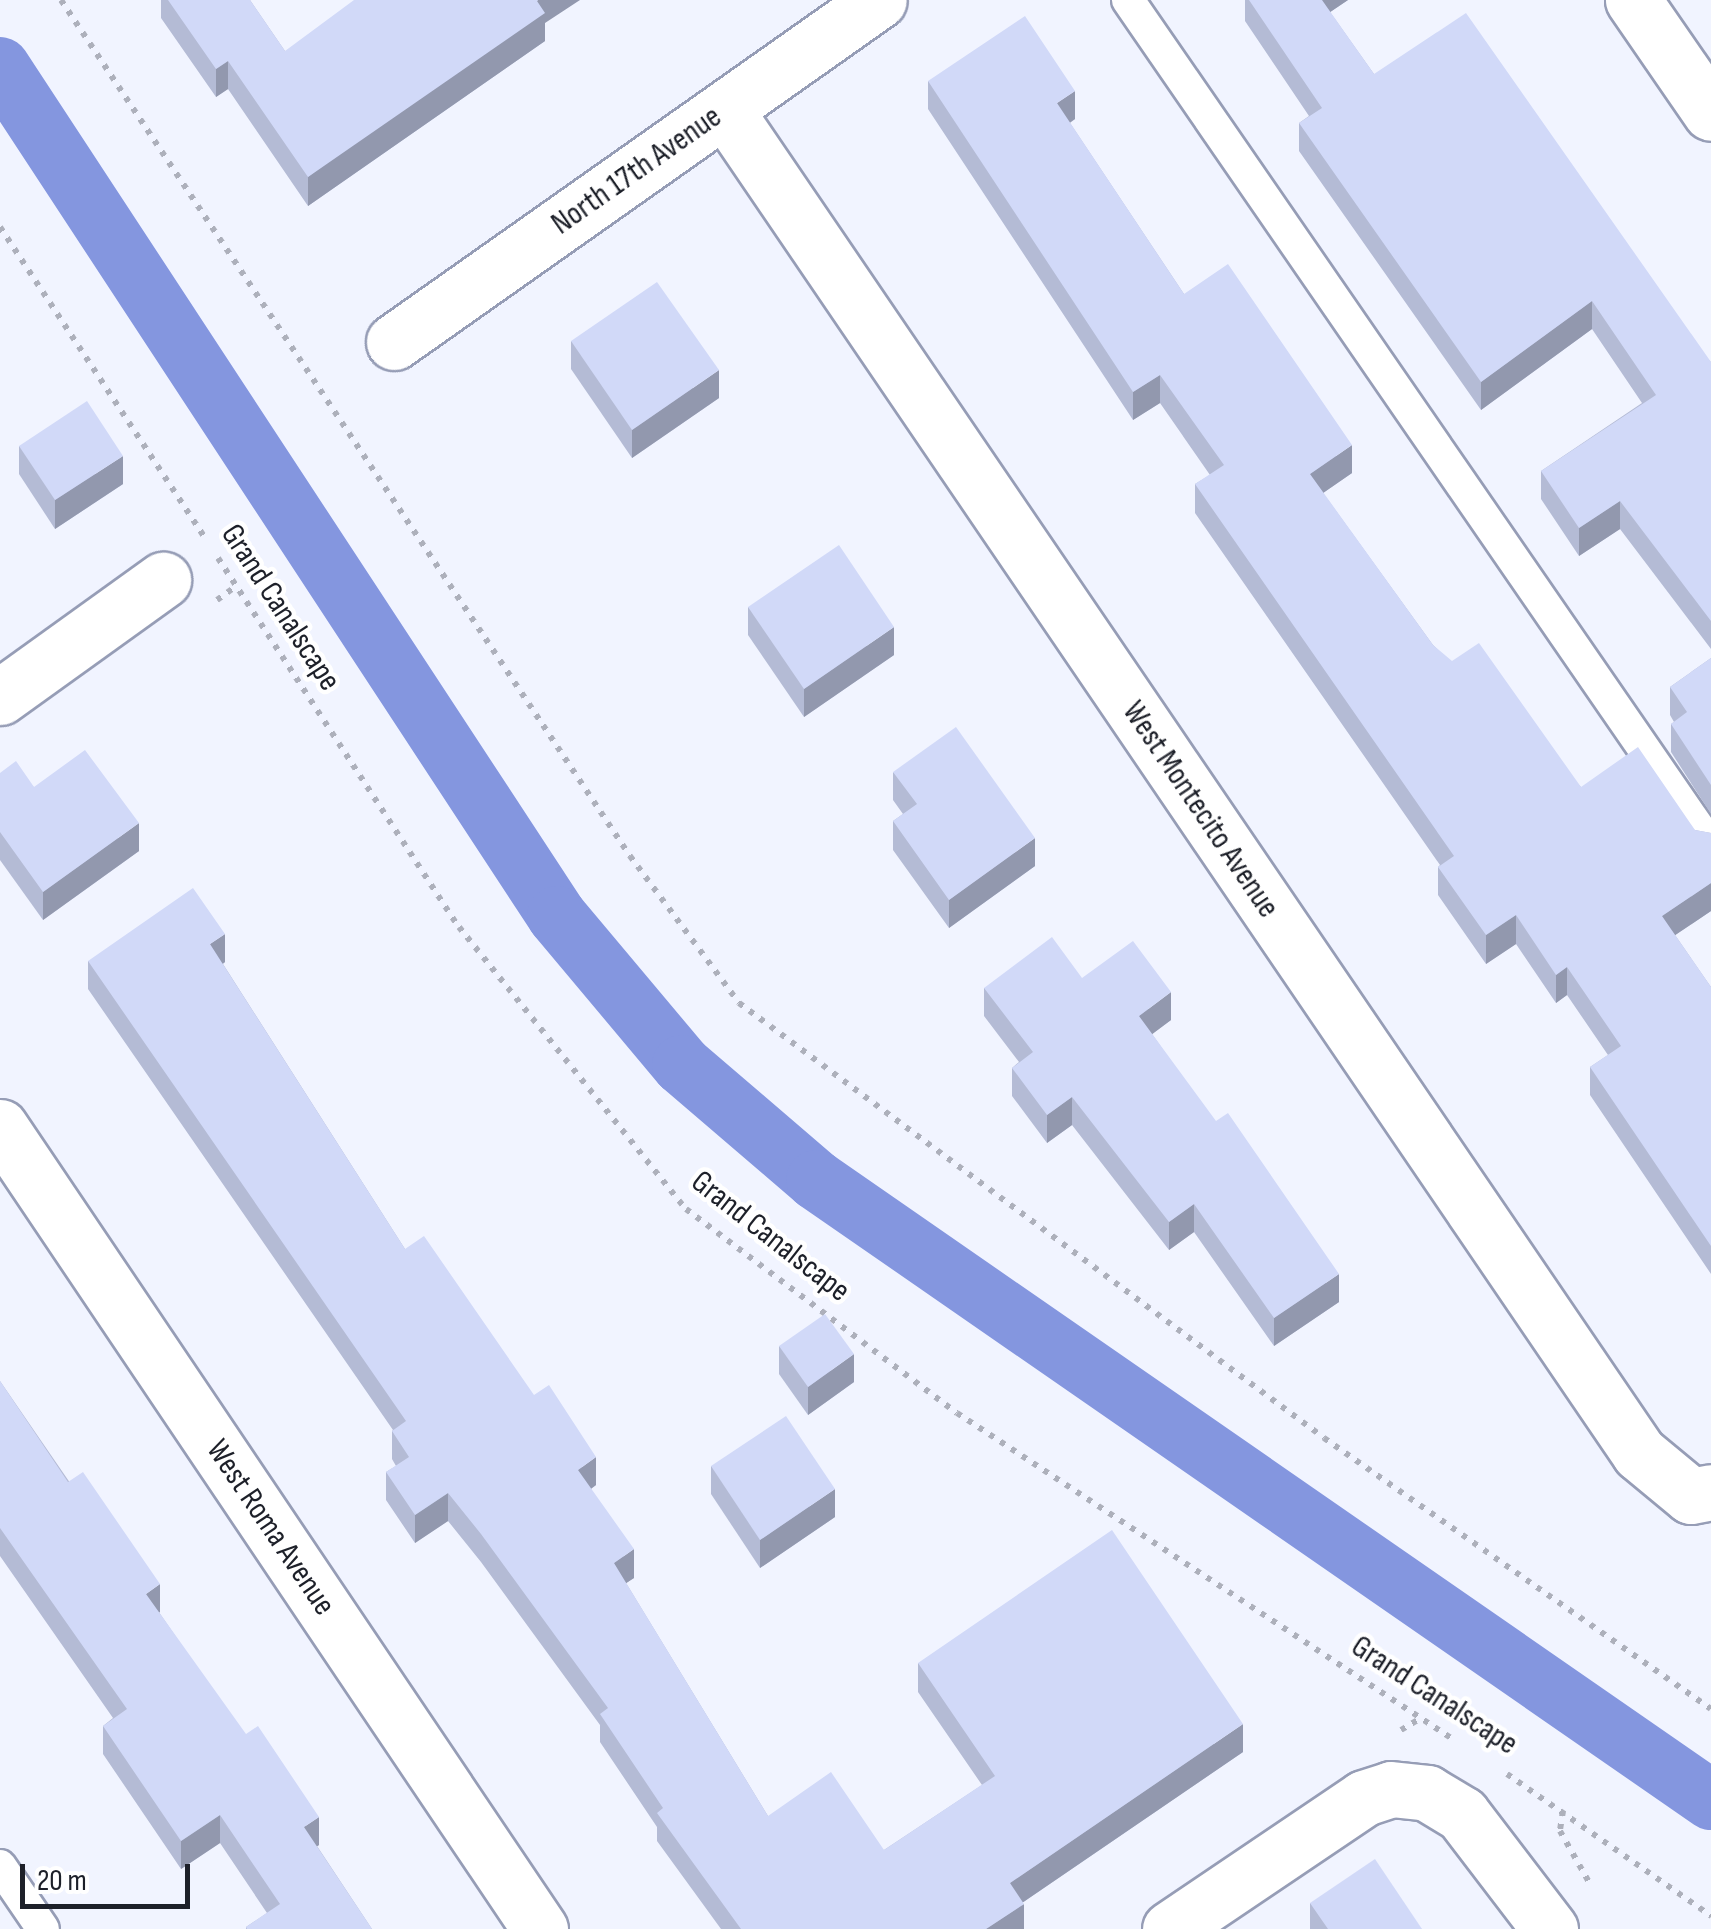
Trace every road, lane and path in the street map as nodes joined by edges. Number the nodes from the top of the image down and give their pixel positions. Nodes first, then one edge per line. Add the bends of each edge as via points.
1 (61, 0) edge
2 (879, 0) edge
3 (1128, 0) edge
4 (1633, 0) edge
5 (725, 110) junction
6 (1711, 113) edge
7 (0, 227) edge
8 (394, 342) dead end
9 (163, 580) dead end
10 (0, 697) edge
11 (1711, 846) edge
12 (0, 1127) edge
13 (1701, 1494) edge
14 (1711, 1710) edge
15 (1468, 1749) dead end
16 (1500, 1770) dead end
17 (0, 1866) edge
18 (1711, 1916) edge
19 (43, 1929) edge
20 (540, 1929) edge
21 (1170, 1929) edge
22 (1550, 1929) edge

1 - 14 path via 630,856 739,1002 1324,1438
2 - 5 street, North 17th Avenue
3 - 11 lane
4 - 6 street
5 - 8 street, North 17th Avenue
5 - 13 street, West Montecito Avenue via 1639,1453
7 - 15 path, Grand Canalscape via 459,927 686,1209 957,1412
9 - 10 street
12 - 20 street, West Roma Avenue
16 - 18 path, Grand Canalscape
17 - 19 lane
21 - 22 street via 1364,1798 1427,1793 1492,1845

